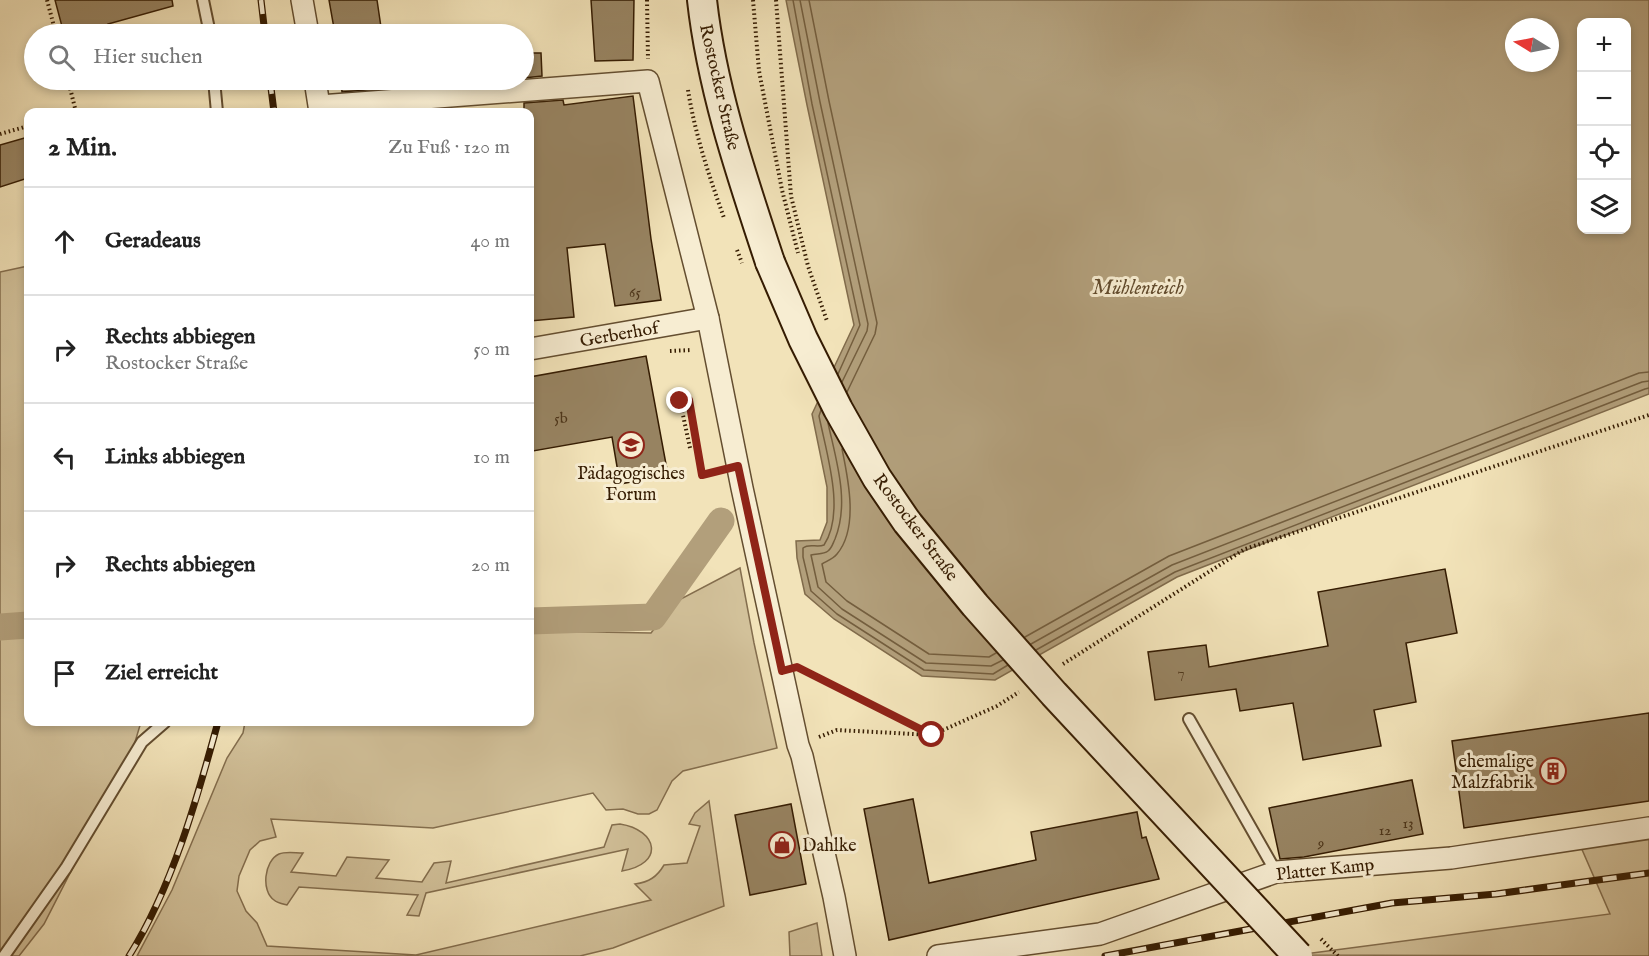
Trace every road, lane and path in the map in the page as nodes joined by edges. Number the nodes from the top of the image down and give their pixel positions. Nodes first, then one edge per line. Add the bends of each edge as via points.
1 (47, 0) edge
2 (203, 0) edge
3 (302, 0) edge
4 (647, 0) edge
5 (702, 0) edge
6 (753, 0) edge
7 (776, 0) edge
8 (53, 24) edge
9 (208, 24) edge
10 (306, 24) edge
11 (648, 81) junction
12 (70, 90) edge
13 (215, 90) edge
14 (317, 90) edge
15 (75, 108) edge
16 (217, 108) edge
17 (320, 108) edge
18 (332, 108) edge
19 (24, 127) edge
20 (0, 134) edge
21 (801, 263) dead end
22 (815, 305) dead end
23 (708, 318) junction
24 (534, 348) edge
25 (1649, 415) edge
26 (690, 448) dead end
27 (738, 466) junction
28 (1057, 668) dead end
29 (782, 671) junction
30 (1027, 687) dead end
31 (1189, 719) dead end
32 (160, 726) edge
33 (837, 730) dead end
34 (932, 735) junction
35 (1649, 828) edge
36 (1276, 872) junction
37 (1321, 939) dead end
38 (4, 956) edge
39 (845, 956) edge
40 (938, 956) edge
41 (1298, 956) edge
42 (1338, 956) edge

1 - 8 path
2 - 9 lane
3 - 10 street
4 - 11 path
5 - 41 main road, Rostocker Straße, bridge via 721,102 770,262 803,339 877,478 907,522 975,605
6 - 21 path via 759,70
7 - 22 path via 791,196 826,324
11 - 18 street
11 - 23 street
12 - 15 path
13 - 16 lane
14 - 17 street
19 - 20 path
23 - 24 street, Gerberhof
23 - 27 street
25 - 28 path via 1245,549
26 - 27 path via 680,401 689,400 702,475
27 - 29 street
29 - 34 path via 797,667
29 - 39 street
30 - 34 path via 998,706
31 - 36 lane
32 - 38 lane via 142,742 66,868
33 - 34 path
35 - 36 street, Platter Kamp via 1450,858
36 - 40 street, Platter Kamp via 1100,934
37 - 42 path, bridge

